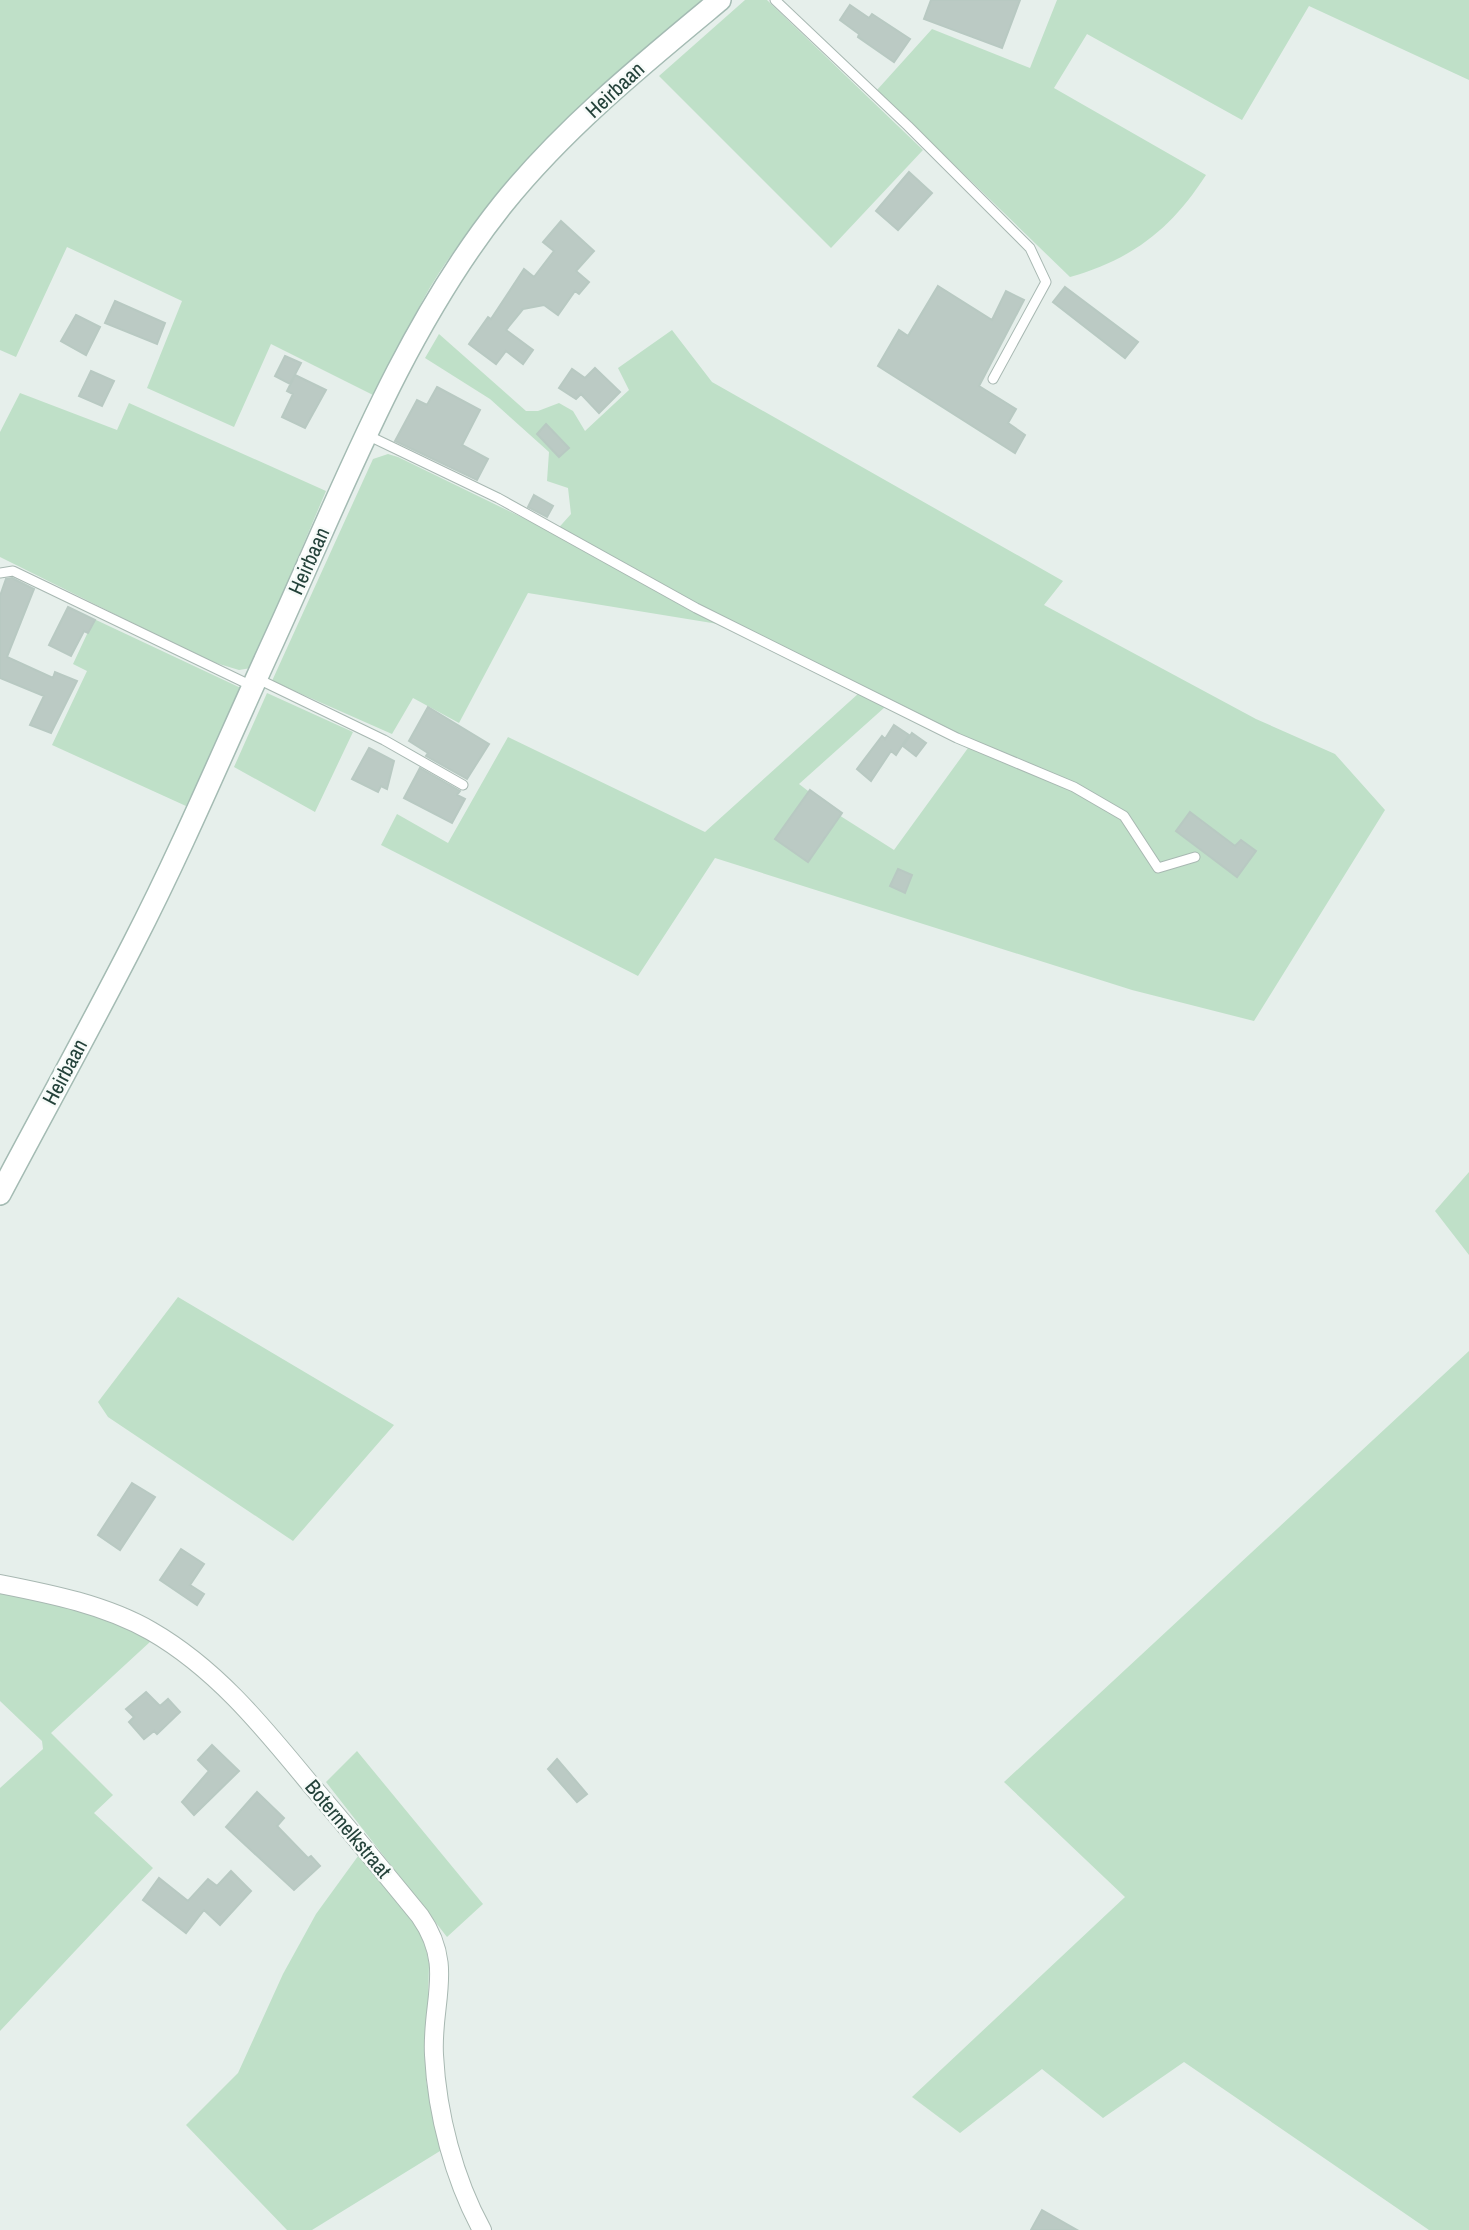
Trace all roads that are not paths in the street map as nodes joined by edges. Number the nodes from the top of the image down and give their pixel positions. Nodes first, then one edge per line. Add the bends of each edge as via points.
1 (720, 0) edge
2 (775, 0) edge
3 (993, 379) dead end
4 (367, 435) junction
5 (0, 573) edge
6 (254, 682) junction
7 (463, 785) dead end
8 (1195, 857) dead end
9 (0, 1194) edge
10 (0, 1584) edge
11 (482, 2230) edge

1 - 4 street, Heirbaan via 626,78 505,202 464,256 433,308
2 - 3 lane via 1030,248 1046,282
4 - 6 street, Heirbaan
4 - 8 lane via 498,498 696,608 957,738 1074,787 1124,816 1158,868
5 - 6 lane via 13,571
6 - 7 lane via 384,740
6 - 9 street, Heirbaan via 135,942
10 - 11 street, Botermelkstraat via 104,1611 149,1630 211,1673 257,1719 420,1916 434,1937 438,1954 433,2053 438,2100 470,2208

